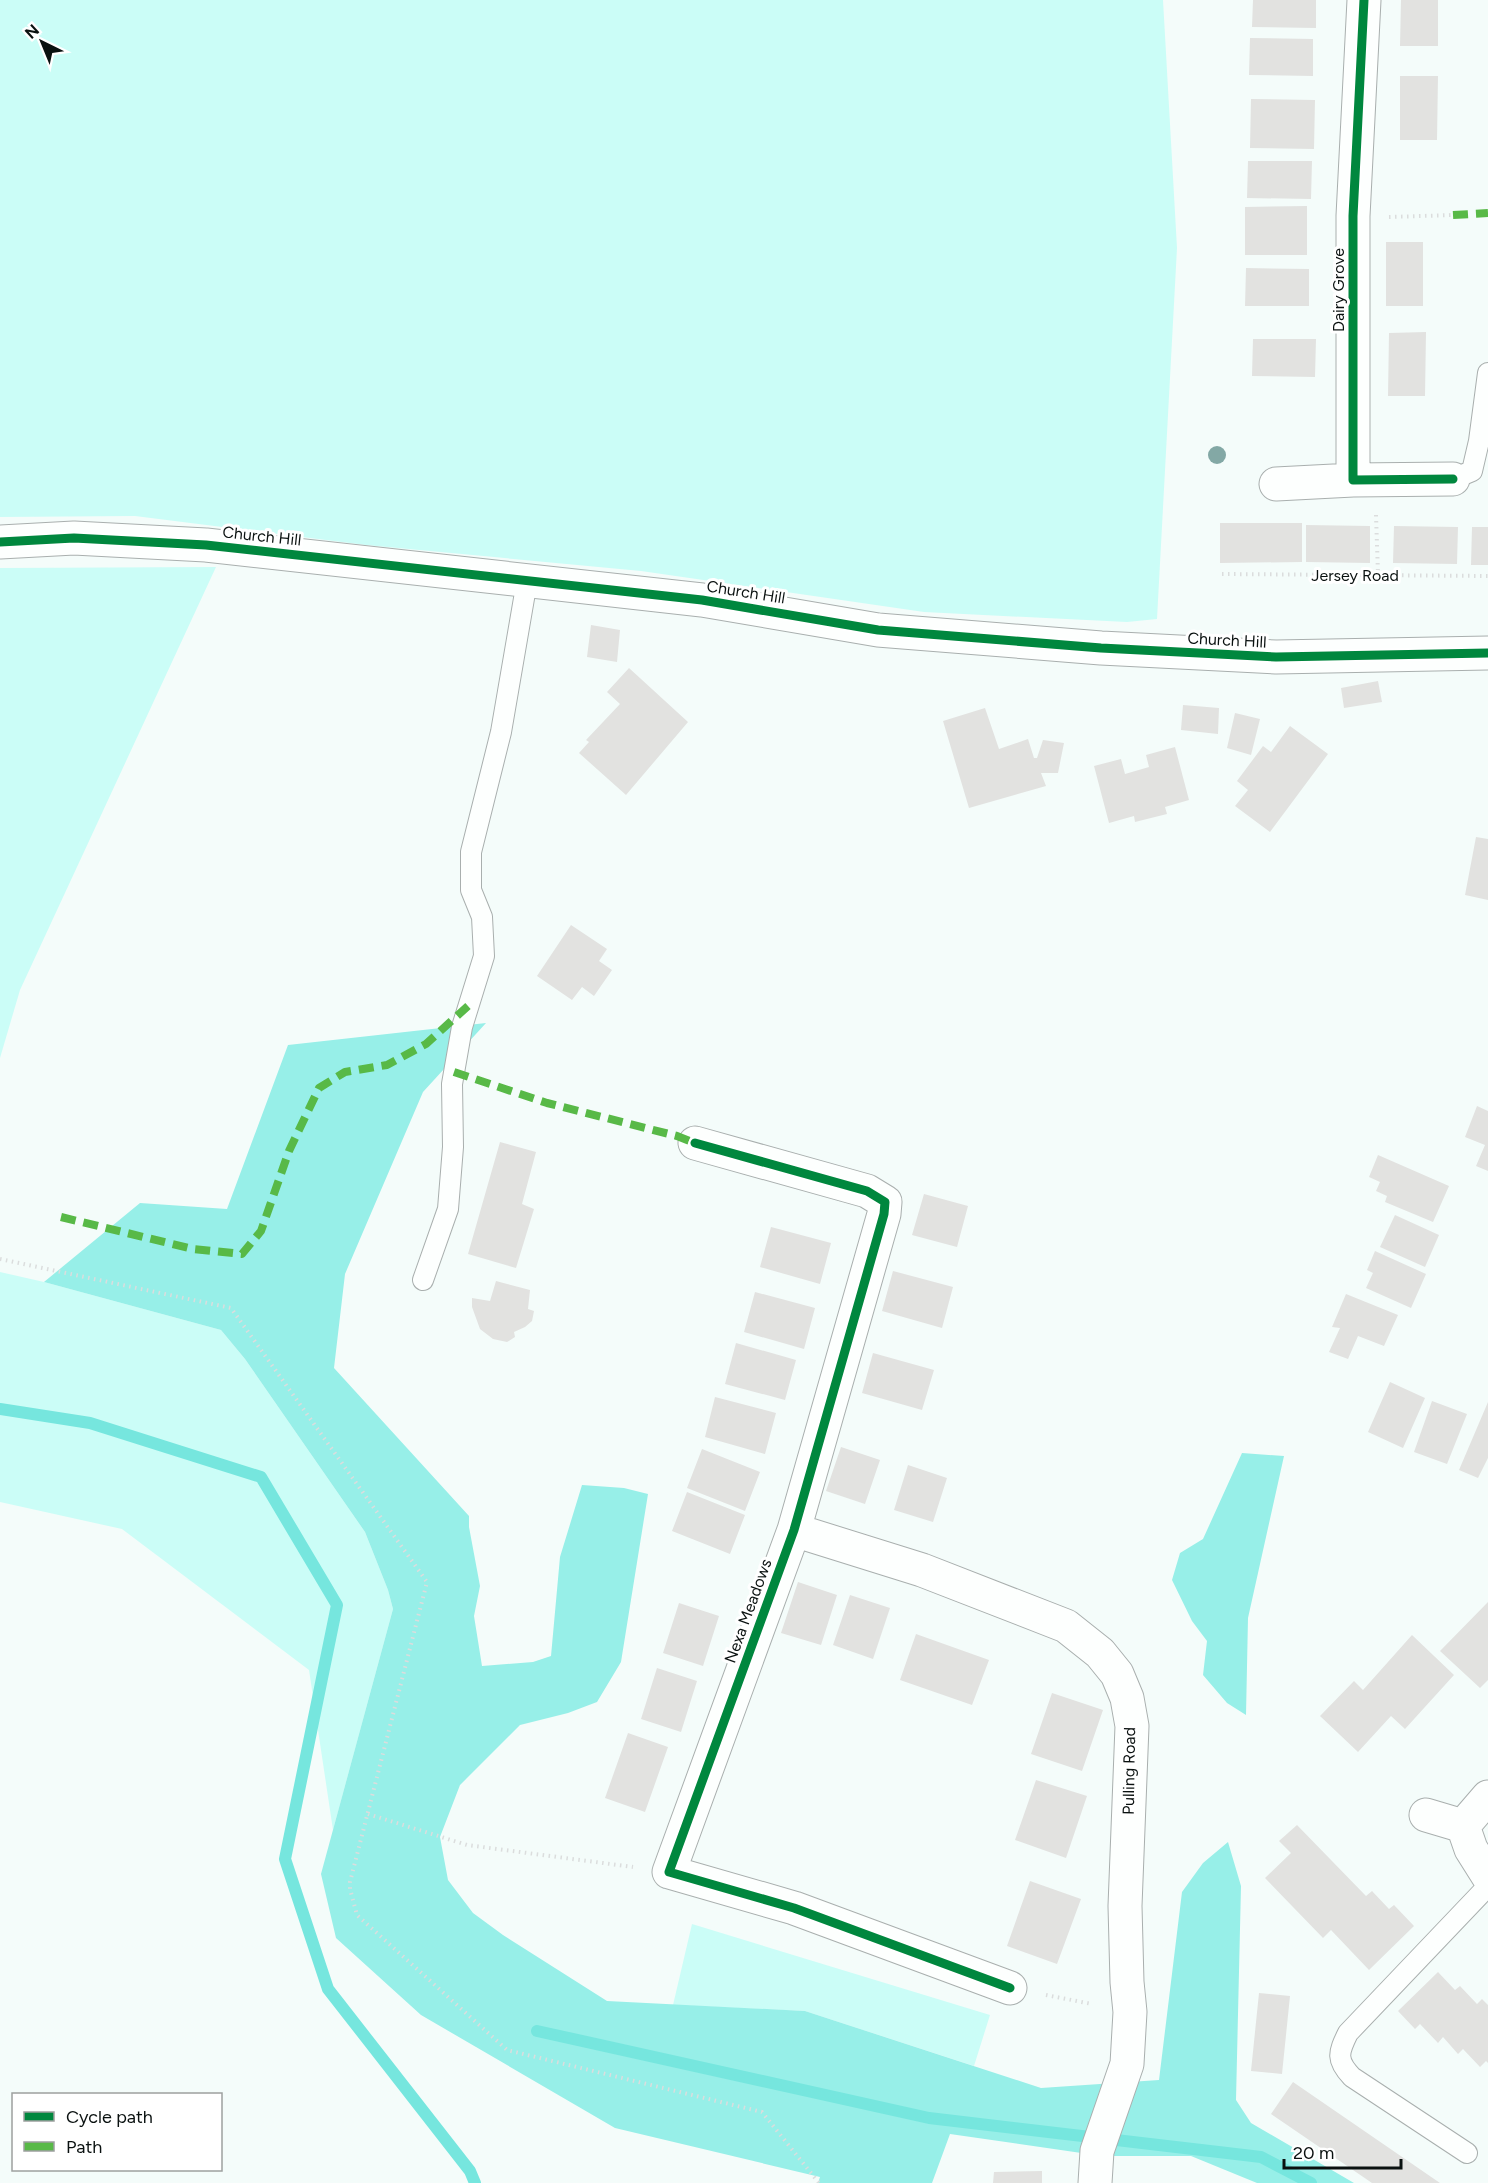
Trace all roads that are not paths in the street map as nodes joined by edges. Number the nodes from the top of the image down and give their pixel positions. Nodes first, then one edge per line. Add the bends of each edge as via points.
1 (1364, 0) edge
2 (1488, 373) edge
3 (1453, 479) joint
4 (1353, 480) junction
5 (1276, 484) dead end
6 (0, 542) edge
7 (527, 581) junction
8 (1488, 653) edge
9 (695, 1143) dead end
10 (423, 1280) dead end
11 (794, 1530) junction
12 (1488, 1797) edge
13 (1426, 1815) dead end
14 (1463, 1826) junction
15 (1488, 1876) edge
16 (1488, 1887) edge
17 (1010, 1988) road end
18 (1467, 2153) dead end
19 (1096, 2167) edge

1 - 4 street, Dairy Grove via 1363,217
2 - 3 lane via 1472,471
3 - 4 street
4 - 5 street
6 - 7 street, Church Hill via 74,538 206,545
7 - 8 street, Church Hill via 702,600 878,630 1101,648 1276,657
7 - 10 lane via 501,732 471,852 471,890 482,917 484,956 462,1027 452,1084 453,1147 448,1209
9 - 11 street, Nexa Meadows via 867,1191 885,1202
11 - 17 street, Nexa Meadows via 669,1872 794,1908
11 - 19 street, Pulling Road via 922,1570 1066,1626 1100,1653 1117,1674 1132,1726 1125,1906 1130,2012 1127,2064
12 - 14 street
13 - 14 street
14 - 15 street via 1471,1849
16 - 18 lane via 1348,2033 1339,2050 1342,2066 1352,2077

